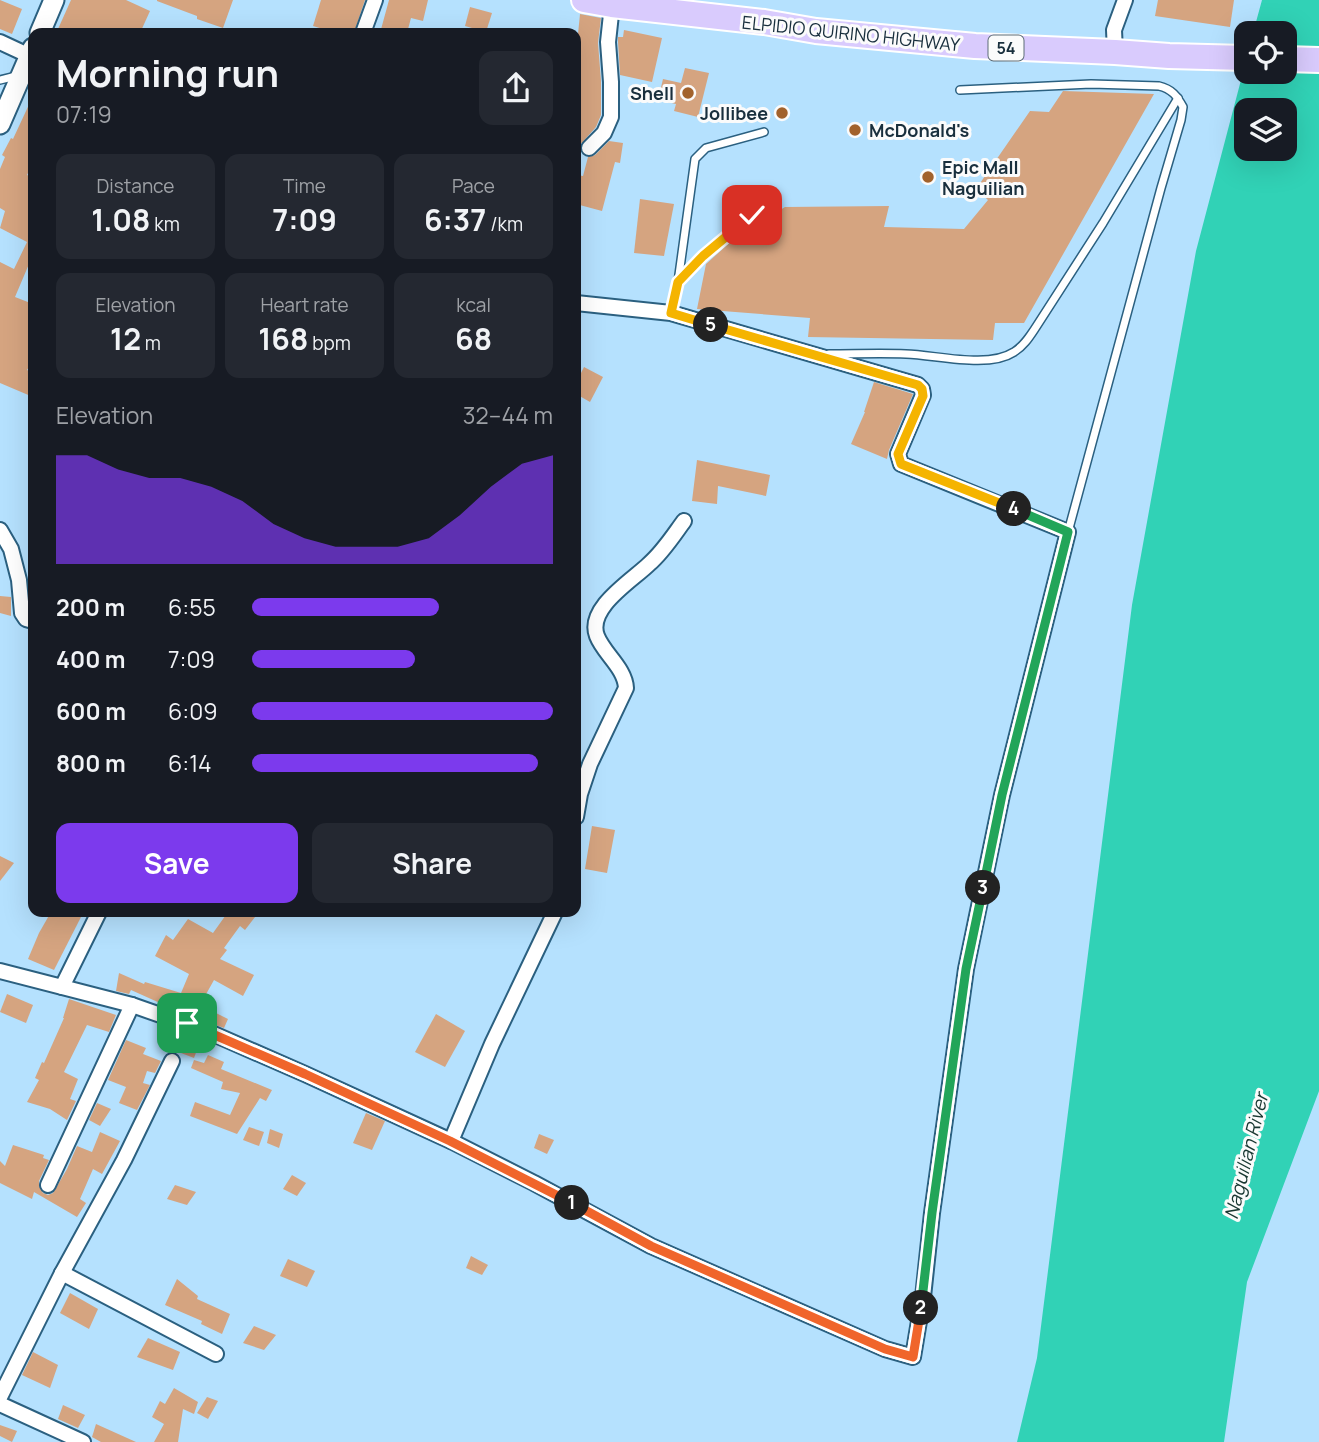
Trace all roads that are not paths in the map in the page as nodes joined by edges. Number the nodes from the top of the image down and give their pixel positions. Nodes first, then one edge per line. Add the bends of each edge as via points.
1 (54, 0) edge
2 (375, 0) edge
3 (584, 0) edge
4 (1125, 0) edge
5 (611, 5) junction
6 (44, 28) edge
7 (365, 28) edge
8 (0, 43) edge
9 (28, 51) edge
10 (1115, 52) junction
11 (1234, 58) edge
12 (1297, 60) edge
13 (1319, 60) edge
14 (28, 61) edge
15 (22, 75) junction
16 (0, 80) edge
17 (960, 90) dead end
18 (1178, 98) junction
19 (0, 124) edge
20 (764, 132) dead end
21 (589, 148) dead end
22 (773, 195) dead end
23 (678, 282) junction
24 (581, 304) edge
25 (671, 313) junction
26 (814, 355) junction
27 (684, 521) dead end
28 (0, 530) edge
29 (1068, 532) junction
30 (28, 620) edge
31 (581, 791) edge
32 (97, 917) edge
33 (553, 917) edge
34 (0, 971) edge
35 (62, 987) junction
36 (132, 1005) junction
37 (172, 1061) dead end
38 (450, 1141) junction
39 (48, 1185) dead end
40 (62, 1273) junction
41 (216, 1354) dead end
42 (0, 1397) edge
43 (0, 1404) edge
44 (83, 1442) edge

1 - 6 street
2 - 7 street
3 - 5 highway, ELPIDIO QUIRINO HIGHWAY / 54
4 - 10 street via 1114,30
5 - 10 highway, ELPIDIO QUIRINO HIGHWAY / 54 via 975,46
5 - 21 street via 611,117
8 - 9 street
10 - 11 highway, ELPIDIO QUIRINO HIGHWAY / 54
12 - 13 highway
14 - 15 street
15 - 16 lane
15 - 19 street
17 - 18 lane via 1159,86
18 - 26 lane via 1036,327 1013,353 981,360 908,354
18 - 29 lane via 1183,107 1181,120
20 - 23 lane via 706,148 695,159
22 - 23 lane
23 - 25 lane
24 - 25 street
25 - 26 street
26 - 29 street via 922,389 898,454 901,464
27 - 31 street via 651,563 605,603 597,618 597,635 624,677 626,688
28 - 30 street via 12,549 22,613
29 - 38 street via 1002,795 966,969 913,1357 885,1349 651,1246
32 - 35 street
33 - 38 street
34 - 35 street
35 - 36 street
36 - 38 street via 209,1032
36 - 39 street
37 - 40 street
40 - 41 street
40 - 42 street
43 - 44 street

